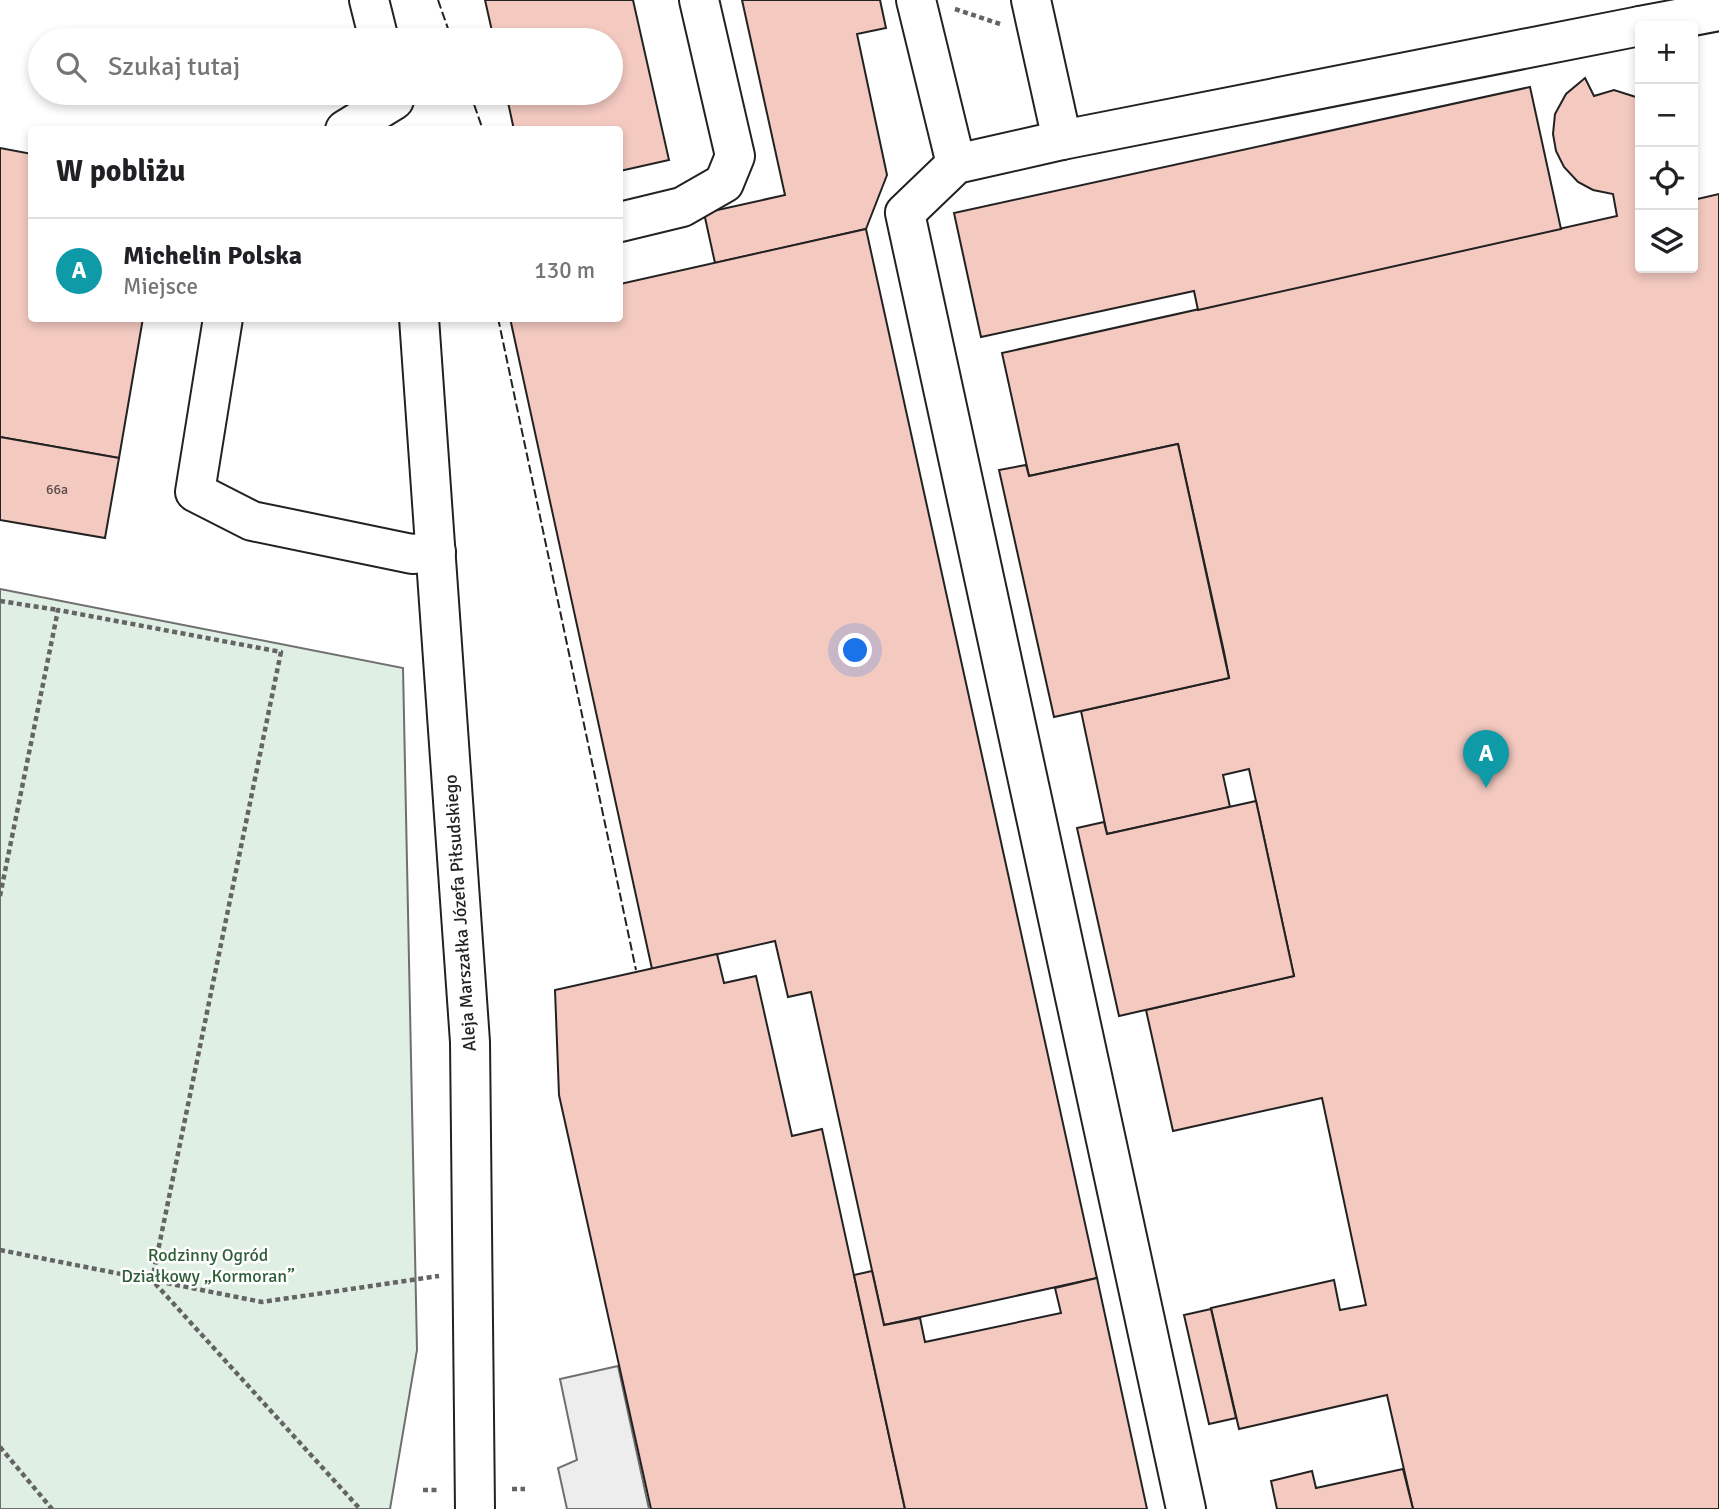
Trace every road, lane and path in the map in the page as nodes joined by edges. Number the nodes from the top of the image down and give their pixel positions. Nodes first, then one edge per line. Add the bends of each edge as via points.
1 (369, 0) edge
2 (699, 0) edge
3 (916, 0) edge
4 (954, 8) dead end
5 (1719, 11) edge
6 (1018, 13) edge
7 (1666, 21) edge
8 (1635, 27) edge
9 (376, 28) edge
10 (394, 107) edge
11 (354, 126) edge
12 (1062, 140) junction
13 (956, 164) junction
14 (623, 221) edge
15 (222, 322) edge
16 (419, 322) edge
17 (436, 552) junction
18 (0, 601) edge
19 (58, 610) junction
20 (0, 895) edge
21 (0, 1250) edge
22 (471, 1271) junction
23 (152, 1280) junction
24 (0, 1447) edge
25 (52, 1509) edge
26 (360, 1509) edge
27 (475, 1509) edge
28 (1186, 1509) edge

1 - 9 street
2 - 14 street via 735,156 724,183 682,207
3 - 13 street
4 - 6 path
5 - 7 street
6 - 12 street
8 - 12 street
10 - 11 street
12 - 13 street
13 - 28 street via 905,213
15 - 17 street via 195,492 252,521 412,554
16 - 17 street, Aleja Marszałka Józefa Piłsudskiego
17 - 22 street, Aleja Marszałka Józefa Piłsudskiego via 470,1042
18 - 19 path
19 - 20 path
19 - 23 path via 281,652
21 - 23 path
22 - 23 path via 262,1302
22 - 27 street, Aleja Marszałka Józefa Piłsudskiego
23 - 26 path
24 - 25 path

